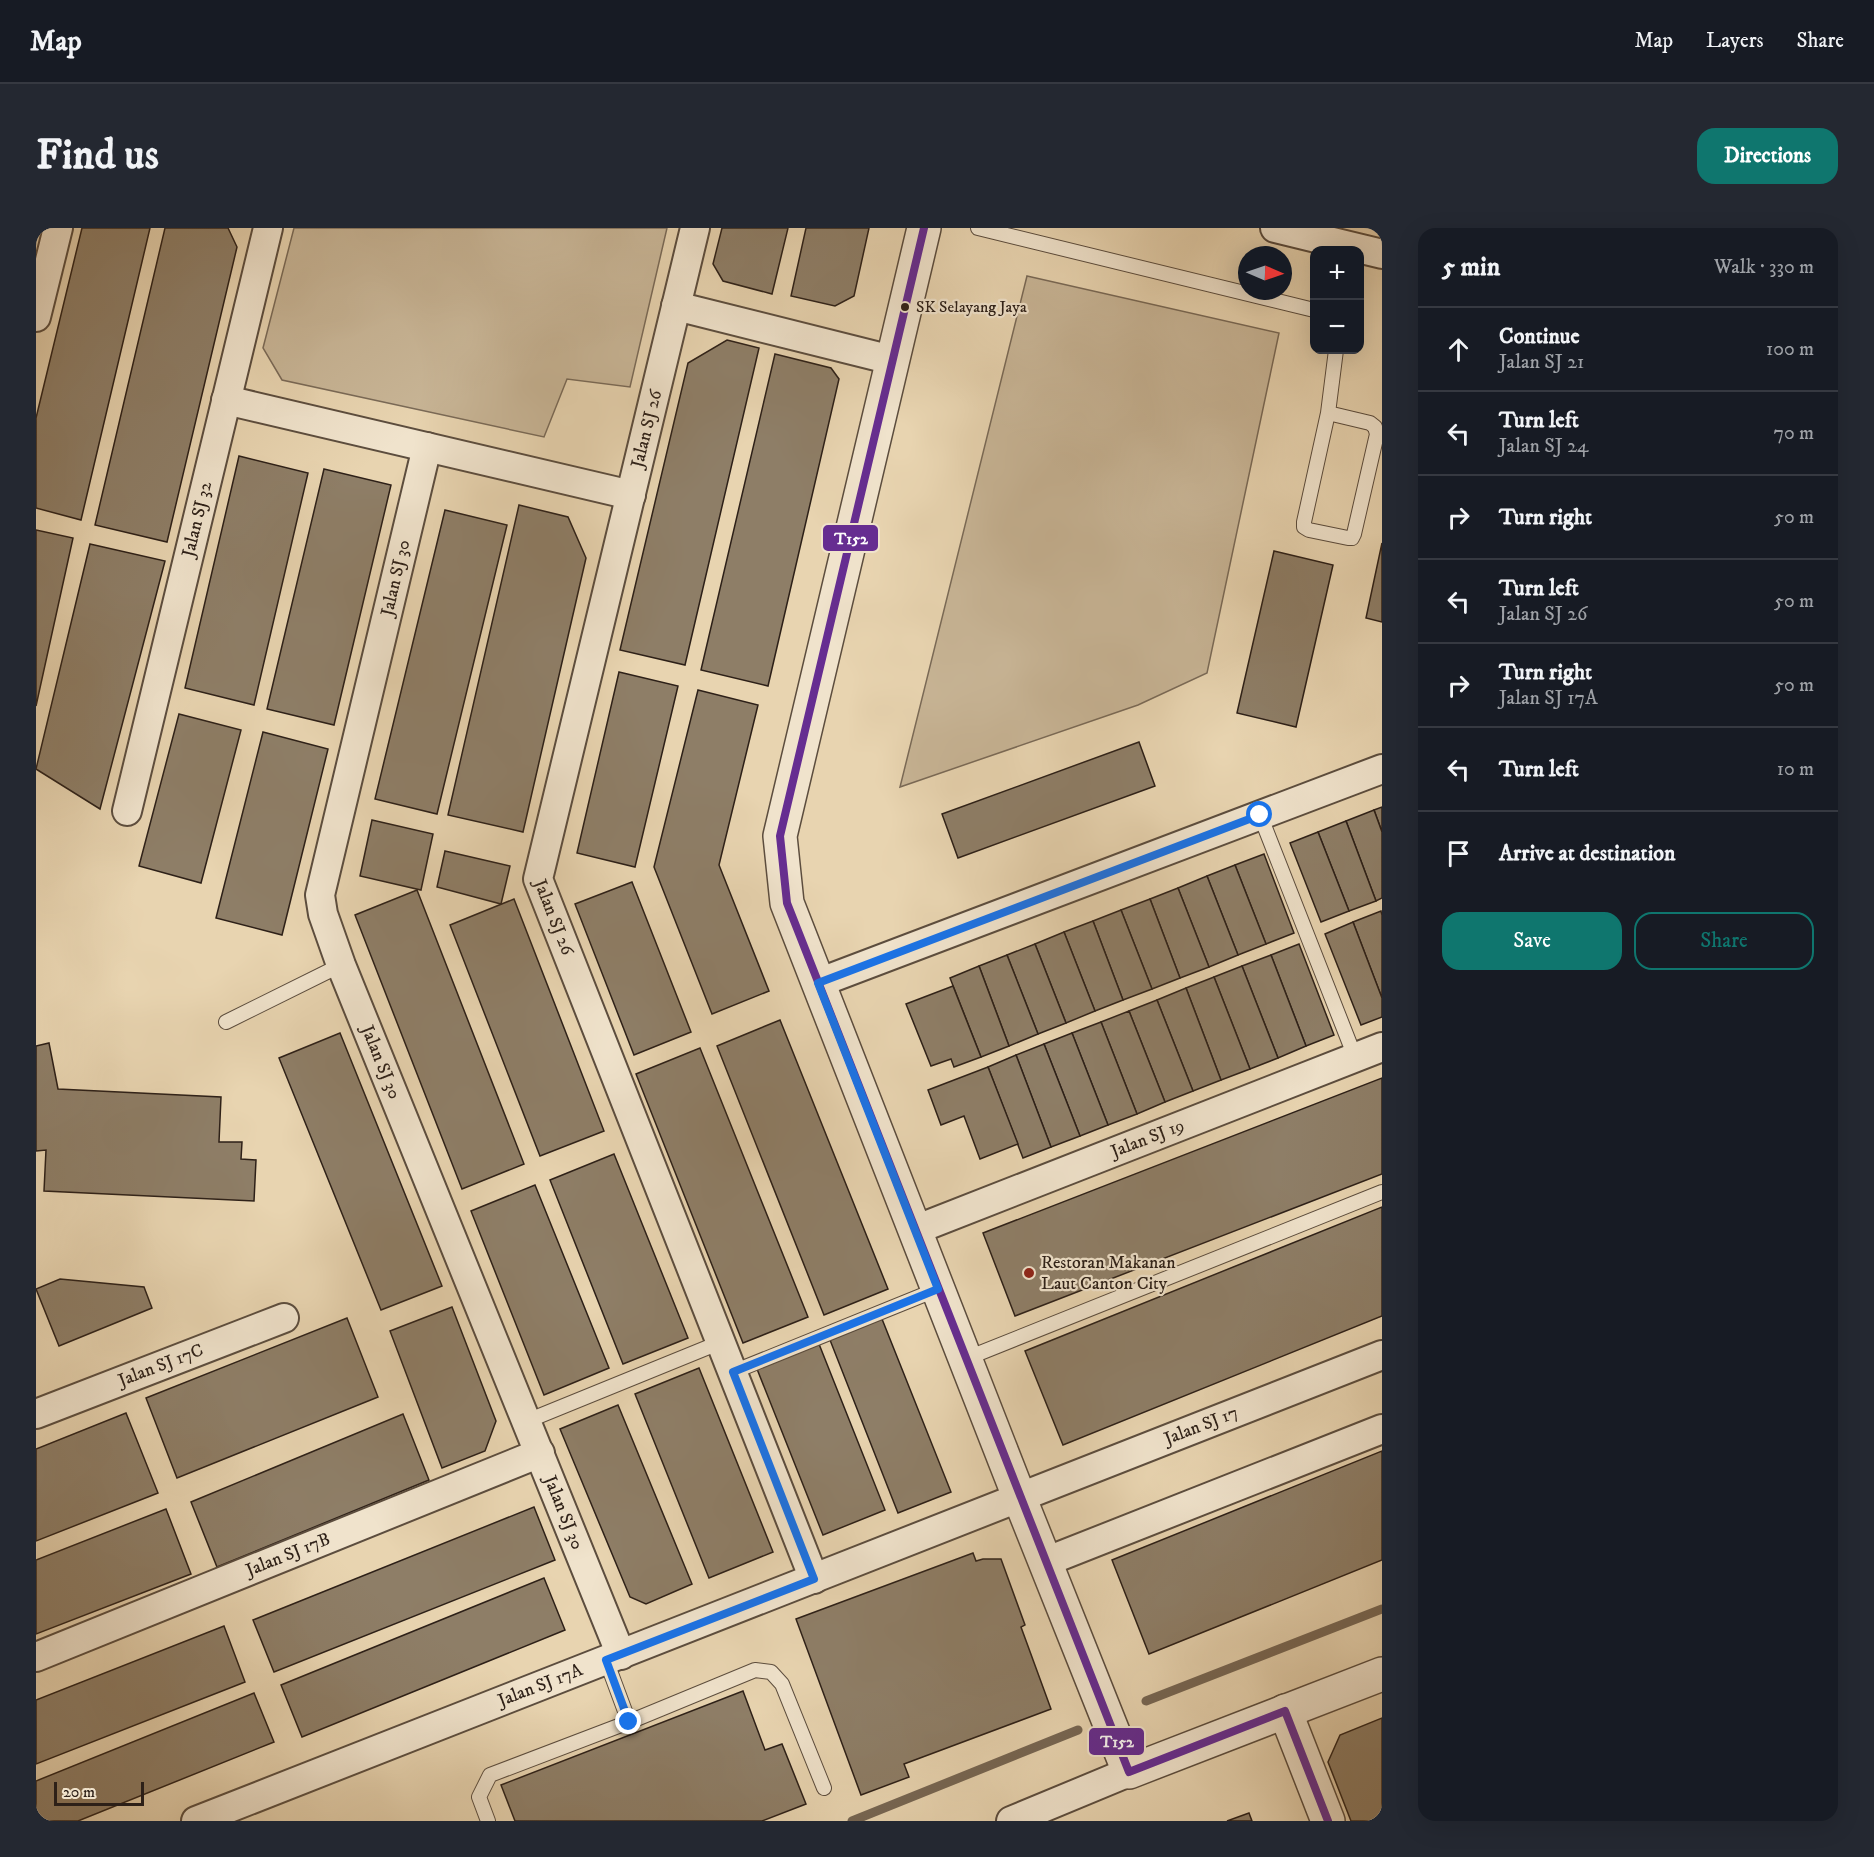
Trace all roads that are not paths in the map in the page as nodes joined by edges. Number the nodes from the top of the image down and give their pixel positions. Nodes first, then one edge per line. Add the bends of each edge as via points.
1 (58, 228) edge
2 (268, 228) edge
3 (695, 228) edge
4 (924, 228) edge
5 (978, 228) edge
6 (1284, 229) edge
7 (1382, 254) edge
8 (676, 306) junction
9 (1310, 309) edge
10 (36, 317) edge
11 (1335, 354) edge
12 (892, 360) junction
13 (226, 400) junction
14 (1328, 413) junction
15 (427, 447) junction
16 (631, 495) junction
17 (1382, 768) edge
18 (127, 811) dead end
19 (1260, 815) junction
20 (341, 966) junction
21 (818, 983) junction
22 (225, 1022) dead end
23 (1382, 1047) edge
24 (1355, 1057) junction
25 (1382, 1192) edge
26 (915, 1230) junction
27 (938, 1289) junction
28 (284, 1318) dead end
29 (721, 1342) junction
30 (1382, 1355) edge
31 (965, 1359) junction
32 (733, 1372) junction
33 (36, 1414) edge
34 (527, 1421) junction
35 (1382, 1429) edge
36 (540, 1453) junction
37 (1020, 1499) junction
38 (1045, 1562) junction
39 (814, 1579) junction
40 (36, 1657) edge
41 (613, 1658) junction
42 (1382, 1674) edge
43 (1285, 1711) junction
44 (629, 1722) junction
45 (1129, 1772) junction
46 (824, 1788) dead end
47 (196, 1821) edge
48 (488, 1821) edge
49 (1011, 1821) edge
50 (1328, 1821) edge

1 - 10 street
2 - 13 street, Jalan SJ 32
3 - 8 street, Jalan SJ 26
4 - 12 street
5 - 9 lane
6 - 7 street
8 - 12 street
8 - 16 street, Jalan SJ 26
11 - 14 lane
12 - 21 street via 780,836 787,903
13 - 15 street
13 - 18 street, Jalan SJ 32
14 - 14 lane via 1376,427 1352,538 1309,530 1304,522
15 - 16 street
15 - 20 street, Jalan SJ 30 via 320,895
16 - 29 street, Jalan SJ 26 via 538,879
17 - 19 street
19 - 21 street
19 - 24 lane
20 - 22 lane
20 - 34 street, Jalan SJ 30
21 - 26 street
23 - 24 street, Jalan SJ 19
24 - 26 street, Jalan SJ 19
25 - 31 lane
26 - 27 street
27 - 31 street
27 - 32 lane
28 - 33 street, Jalan SJ 17C
29 - 32 street, Jalan SJ 26
29 - 34 lane
30 - 37 street, Jalan SJ 17
31 - 37 street
32 - 39 street, Jalan SJ 26
34 - 36 street, Jalan SJ 30
35 - 38 street
36 - 40 street, Jalan SJ 17B
36 - 41 street, Jalan SJ 30
37 - 38 street
37 - 39 street, Jalan SJ 17A
38 - 45 street
39 - 41 street, Jalan SJ 17A
41 - 44 lane
41 - 47 street, Jalan SJ 17A
42 - 43 street
43 - 45 street
43 - 50 street
44 - 46 lane via 755,1670 771,1672 782,1684
44 - 48 lane via 490,1774 479,1797
45 - 49 street

